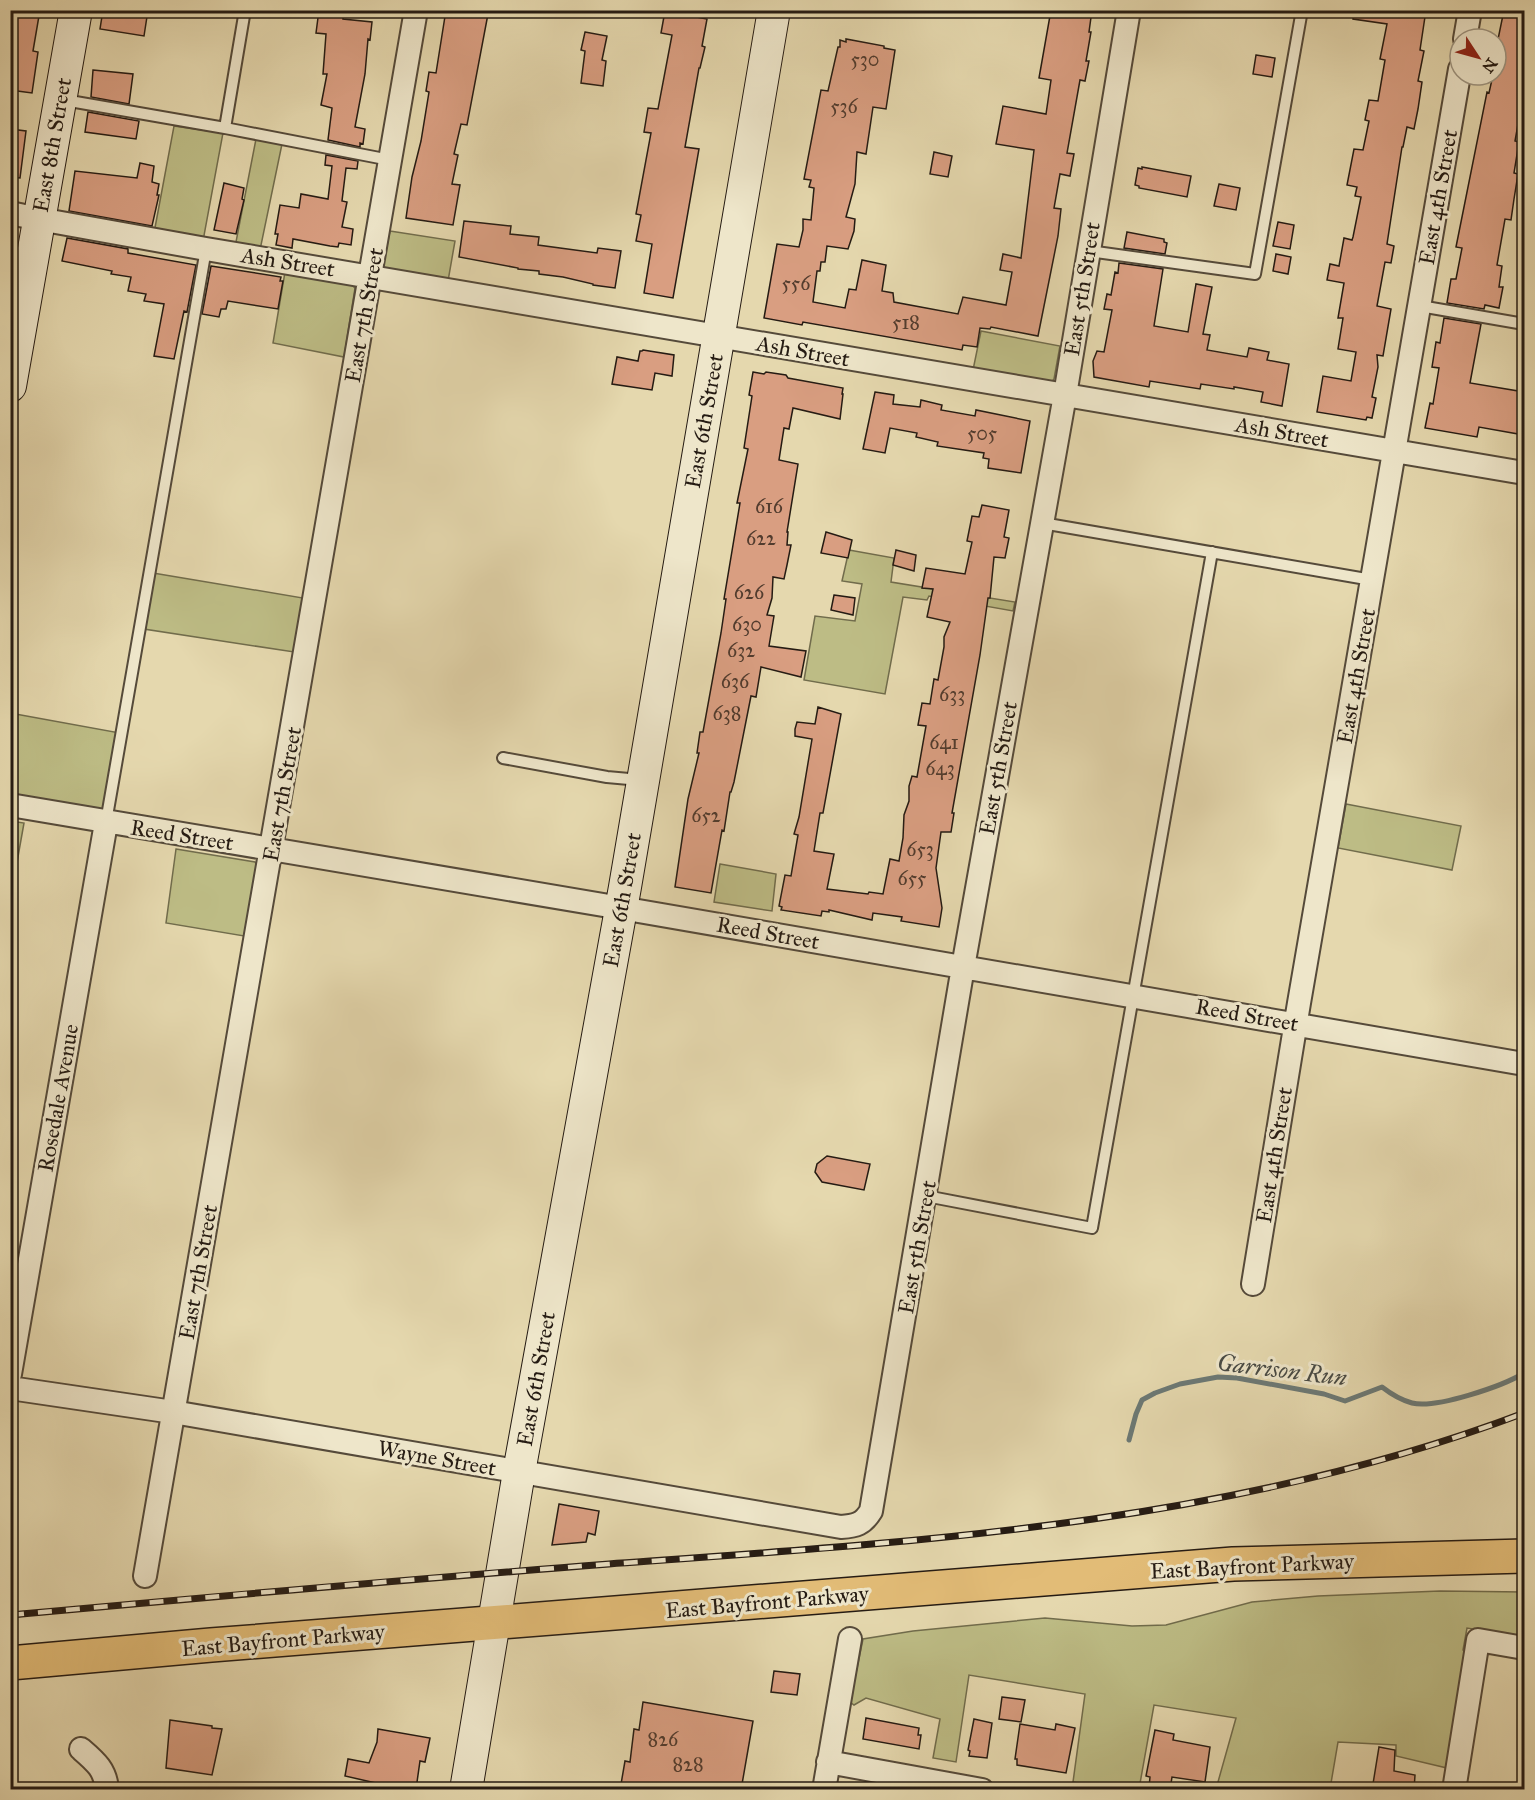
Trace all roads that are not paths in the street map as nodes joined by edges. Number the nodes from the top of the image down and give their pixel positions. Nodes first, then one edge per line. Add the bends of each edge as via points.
1 (76, 10) edge
2 (244, 10) edge
3 (416, 10) edge
4 (774, 10) edge
5 (1129, 10) edge
6 (1302, 10) edge
7 (1470, 10) edge
8 (1467, 27) edge
9 (1457, 87) edge
10 (60, 100) junction
11 (225, 128) junction
12 (390, 160) junction
13 (25, 216) edge
14 (206, 249) junction
15 (1089, 251) junction
16 (371, 276) junction
17 (1420, 306) junction
18 (1524, 324) edge
19 (718, 336) junction
20 (10, 386) edge
21 (1065, 395) junction
22 (1395, 452) junction
23 (1524, 473) edge
24 (1042, 523) junction
25 (1212, 552) junction
26 (1373, 580) junction
27 (503, 758) dead end
28 (643, 781) junction
29 (10, 805) edge
30 (106, 823) junction
31 (273, 849) junction
32 (621, 908) junction
33 (963, 967) junction
34 (1133, 996) junction
35 (1296, 1023) junction
36 (1524, 1064) edge
37 (926, 1196) junction
38 (1253, 1284) dead end
39 (10, 1374) edge
40 (10, 1388) edge
41 (173, 1412) junction
42 (519, 1472) junction
43 (862, 1523) joint
44 (1524, 1556) edge
45 (146, 1576) dead end
46 (494, 1624) junction
47 (850, 1639) dead end
48 (1524, 1648) edge
49 (10, 1663) edge
50 (81, 1749) dead end
51 (828, 1762) junction
52 (107, 1790) edge
53 (466, 1790) edge
54 (824, 1790) edge
55 (982, 1790) edge
56 (1454, 1790) edge

1 - 10 main road, East 8th Street
2 - 11 lane
3 - 12 street, East 7th Street
4 - 19 main road, East 6th Street
5 - 15 street, East 5th Street
6 - 15 lane via 1255,274
7 - 8 street
9 - 17 street, East 4th Street
10 - 11 lane
10 - 13 main road, East 8th Street
11 - 12 lane
12 - 16 street, East 7th Street
13 - 14 street, Ash Street
13 - 20 main road, East 8th Street
14 - 16 street, Ash Street
14 - 30 lane
15 - 21 street, East 5th Street
16 - 19 street, Ash Street
16 - 31 street, East 7th Street
17 - 18 lane
17 - 22 street, East 4th Street
19 - 21 street, Ash Street
19 - 28 main road, East 6th Street
21 - 22 street, Ash Street
21 - 24 street, East 5th Street
22 - 23 street, Ash Street
22 - 26 street, East 4th Street
24 - 25 lane
24 - 33 street, East 5th Street
25 - 26 lane
25 - 34 lane
26 - 35 street, East 4th Street
27 - 28 lane
28 - 32 main road, East 6th Street
29 - 30 street, Reed Street
30 - 31 street, Reed Street
30 - 39 street, Rosedale Avenue
31 - 32 street, Reed Street
31 - 41 street, East 7th Street
32 - 33 street, Reed Street
32 - 42 main road, East 6th Street
33 - 34 street, Reed Street
33 - 37 street, East 5th Street
34 - 35 street, Reed Street
34 - 37 lane via 1092,1228
35 - 36 street, Reed Street
35 - 38 street, East 4th Street
37 - 43 street, East 5th Street via 872,1511
40 - 41 street, Wayne Street
41 - 42 street, Wayne Street
41 - 45 street, East 7th Street
42 - 43 street, Wayne Street via 841,1527
42 - 46 main road, East 6th Street
44 - 46 highway, East Bayfront Parkway via 1233,1564
46 - 49 highway, East Bayfront Parkway
46 - 53 main road, East 6th Street
47 - 51 street
48 - 56 street via 1478,1640
50 - 52 street via 105,1774
51 - 54 street
51 - 55 street

